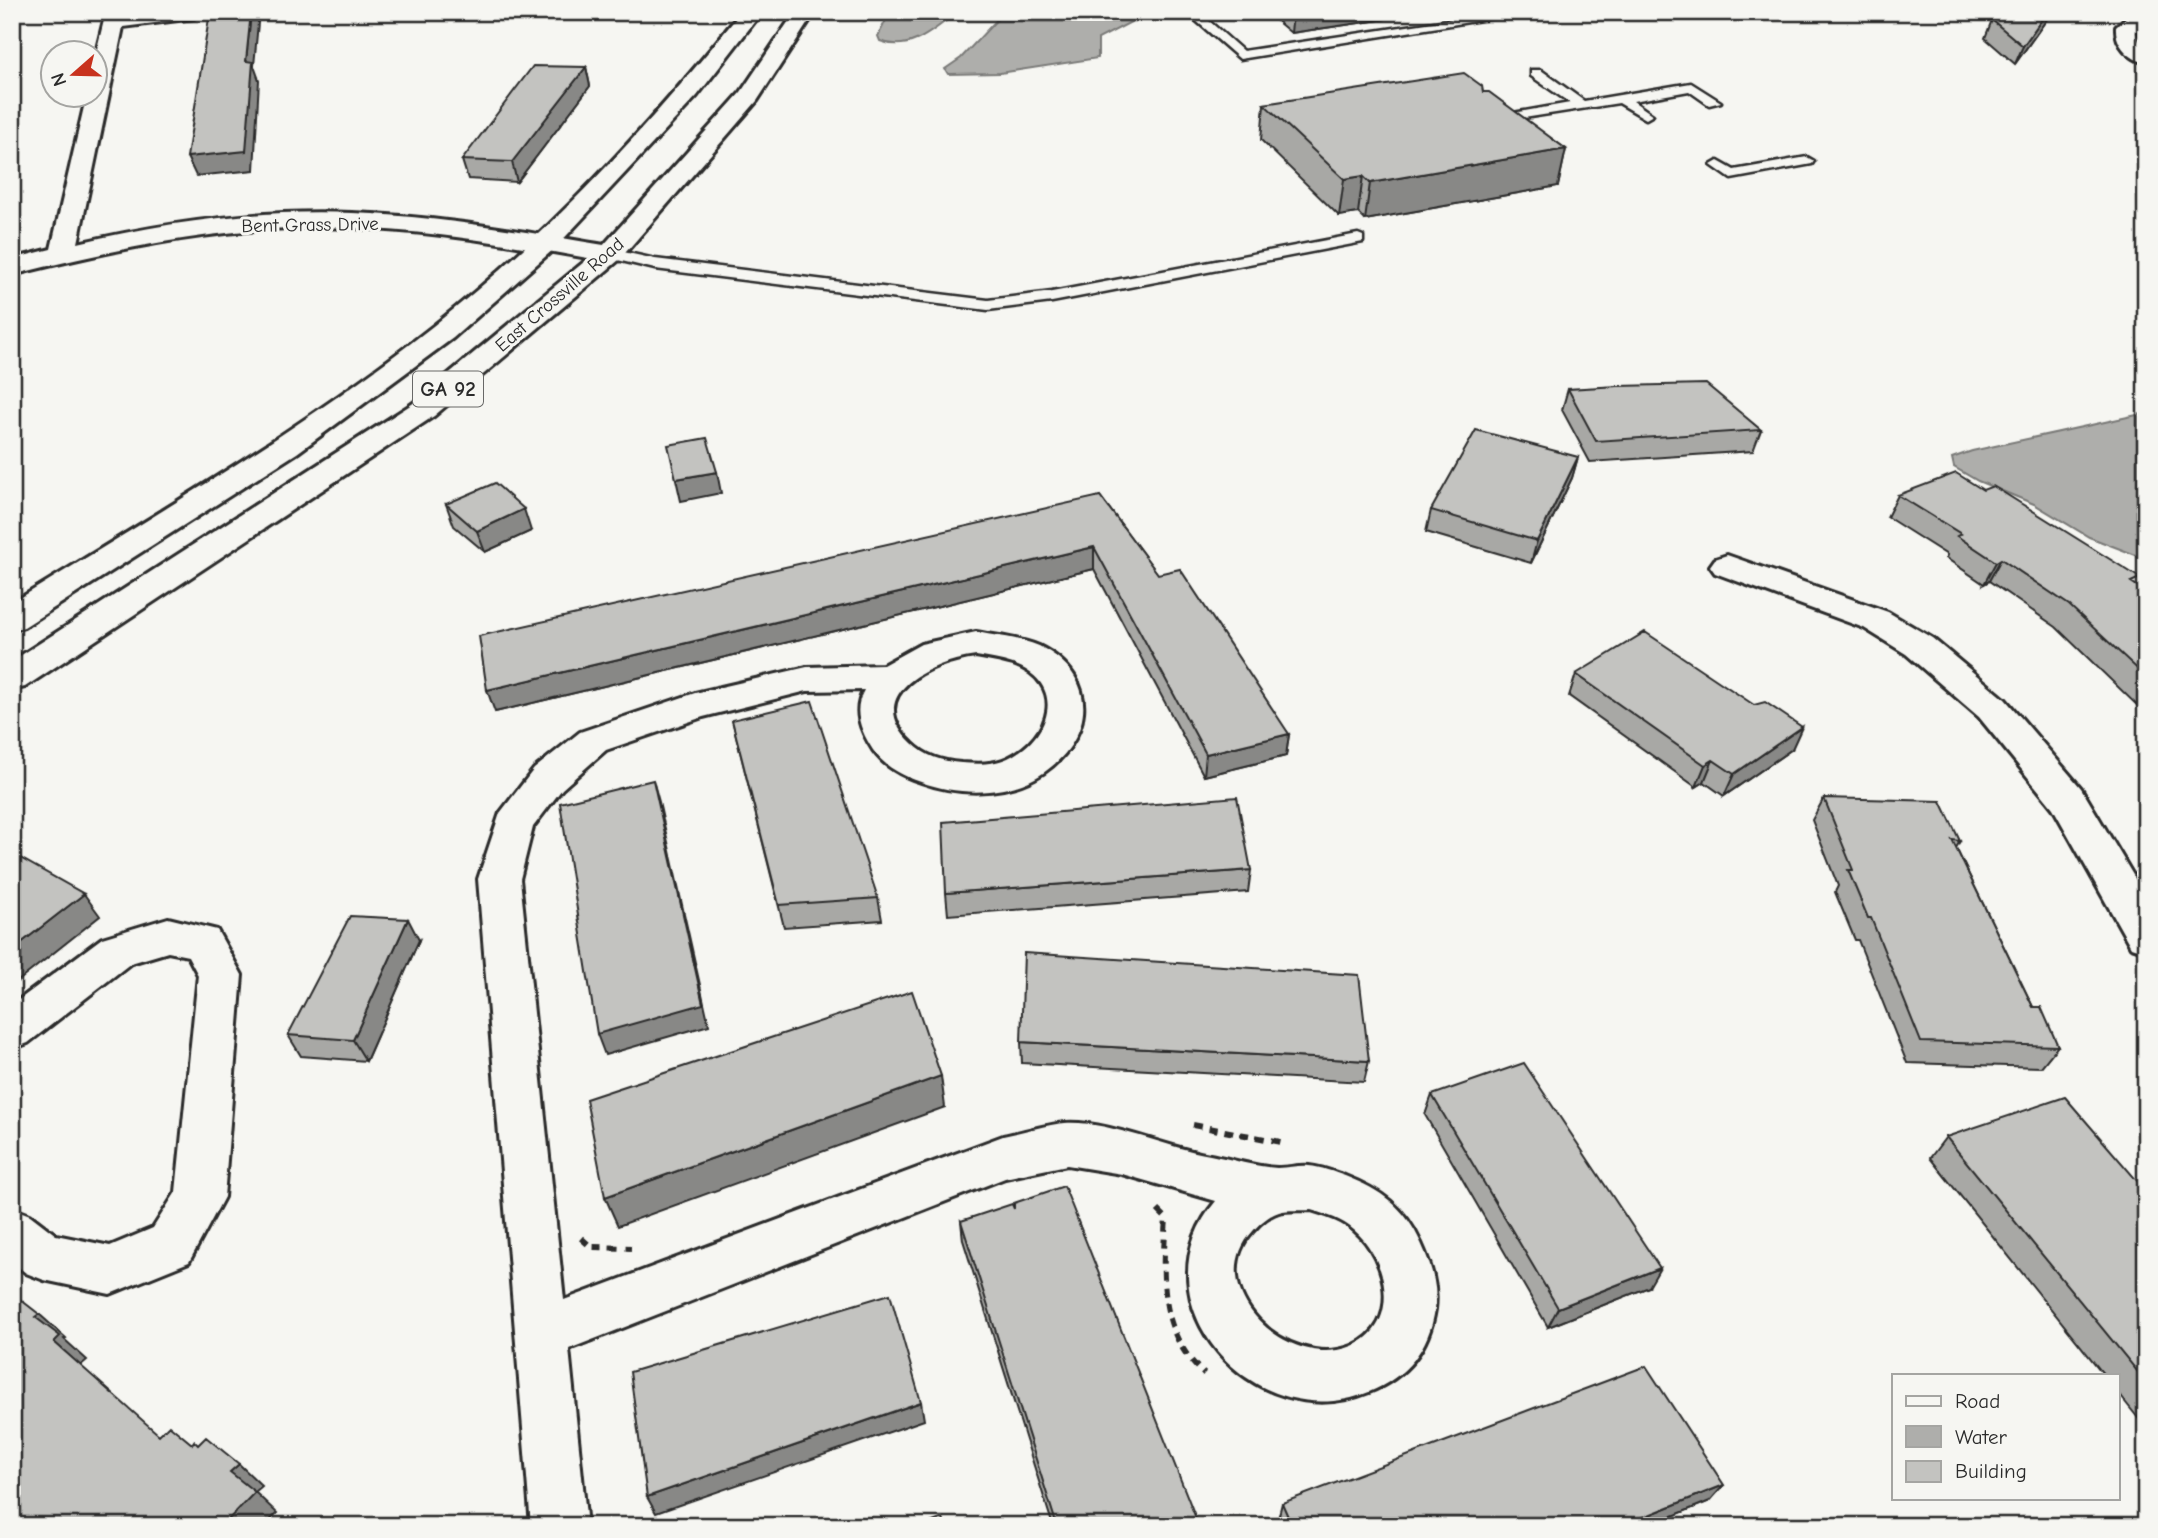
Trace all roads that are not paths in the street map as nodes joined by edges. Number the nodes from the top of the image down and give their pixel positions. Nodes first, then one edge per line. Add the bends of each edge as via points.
1 (194, 12) edge
2 (638, 12) edge
3 (688, 12) edge
4 (805, 12) edge
5 (1192, 12) edge
6 (1525, 12) edge
7 (2145, 12) edge
8 (665, 13) edge
9 (742, 13) edge
10 (114, 17) edge
11 (2146, 57) edge
12 (1536, 73) dead end
13 (1622, 99) junction
14 (1714, 102) dead end
15 (1581, 106) junction
16 (1646, 115) dead end
17 (1483, 122) edge
18 (1789, 149) dead end
19 (1718, 165) dead end
20 (1358, 239) dead end
21 (546, 243) junction
22 (63, 253) junction
23 (610, 254) junction
24 (12, 267) edge
25 (1727, 566) dead end
26 (12, 619) edge
27 (892, 677) junction
28 (12, 678) edge
29 (2146, 935) edge
30 (12, 1030) edge
31 (1284, 1167) road end
32 (19, 1248) edge
33 (542, 1334) junction
34 (559, 1526) edge

1 - 10 street
2 - 8 lane
3 - 8 lane
4 - 23 street, East Crossville Road / GA 92 via 749,96
5 - 6 lane via 1240,55
7 - 11 street via 2126,27 2125,35
9 - 21 street, GA 92 via 689,91
10 - 22 street
12 - 15 lane
13 - 14 lane via 1690,87
13 - 15 lane
13 - 16 lane
15 - 17 lane
18 - 19 lane via 1807,161 1731,175
20 - 23 lane via 988,306 655,264
21 - 22 street, Bent Grass Drive via 398,223 309,220 186,230
21 - 23 street, Bent Grass Drive
21 - 26 street, GA 92 via 443,331 286,446
22 - 24 street, Bent Grass Drive
23 - 28 street, East Crossville Road / GA 92 via 423,410
25 - 29 street via 1876,620 1919,646 1992,708 2067,798
27 - 27 street via 877,710 886,744 919,769 943,776 968,779 1018,769 1040,758 1066,726 1066,691 1042,662 1022,652 1000,646 951,647 908,664
27 - 33 street via 807,679 695,706 593,741 548,779 513,823 499,879
30 - 32 street via 117,950 168,934 202,942 220,975 200,1197 171,1245 110,1270
31 - 33 street via 1197,1175 1122,1153 1067,1144 1003,1157
33 - 34 street

